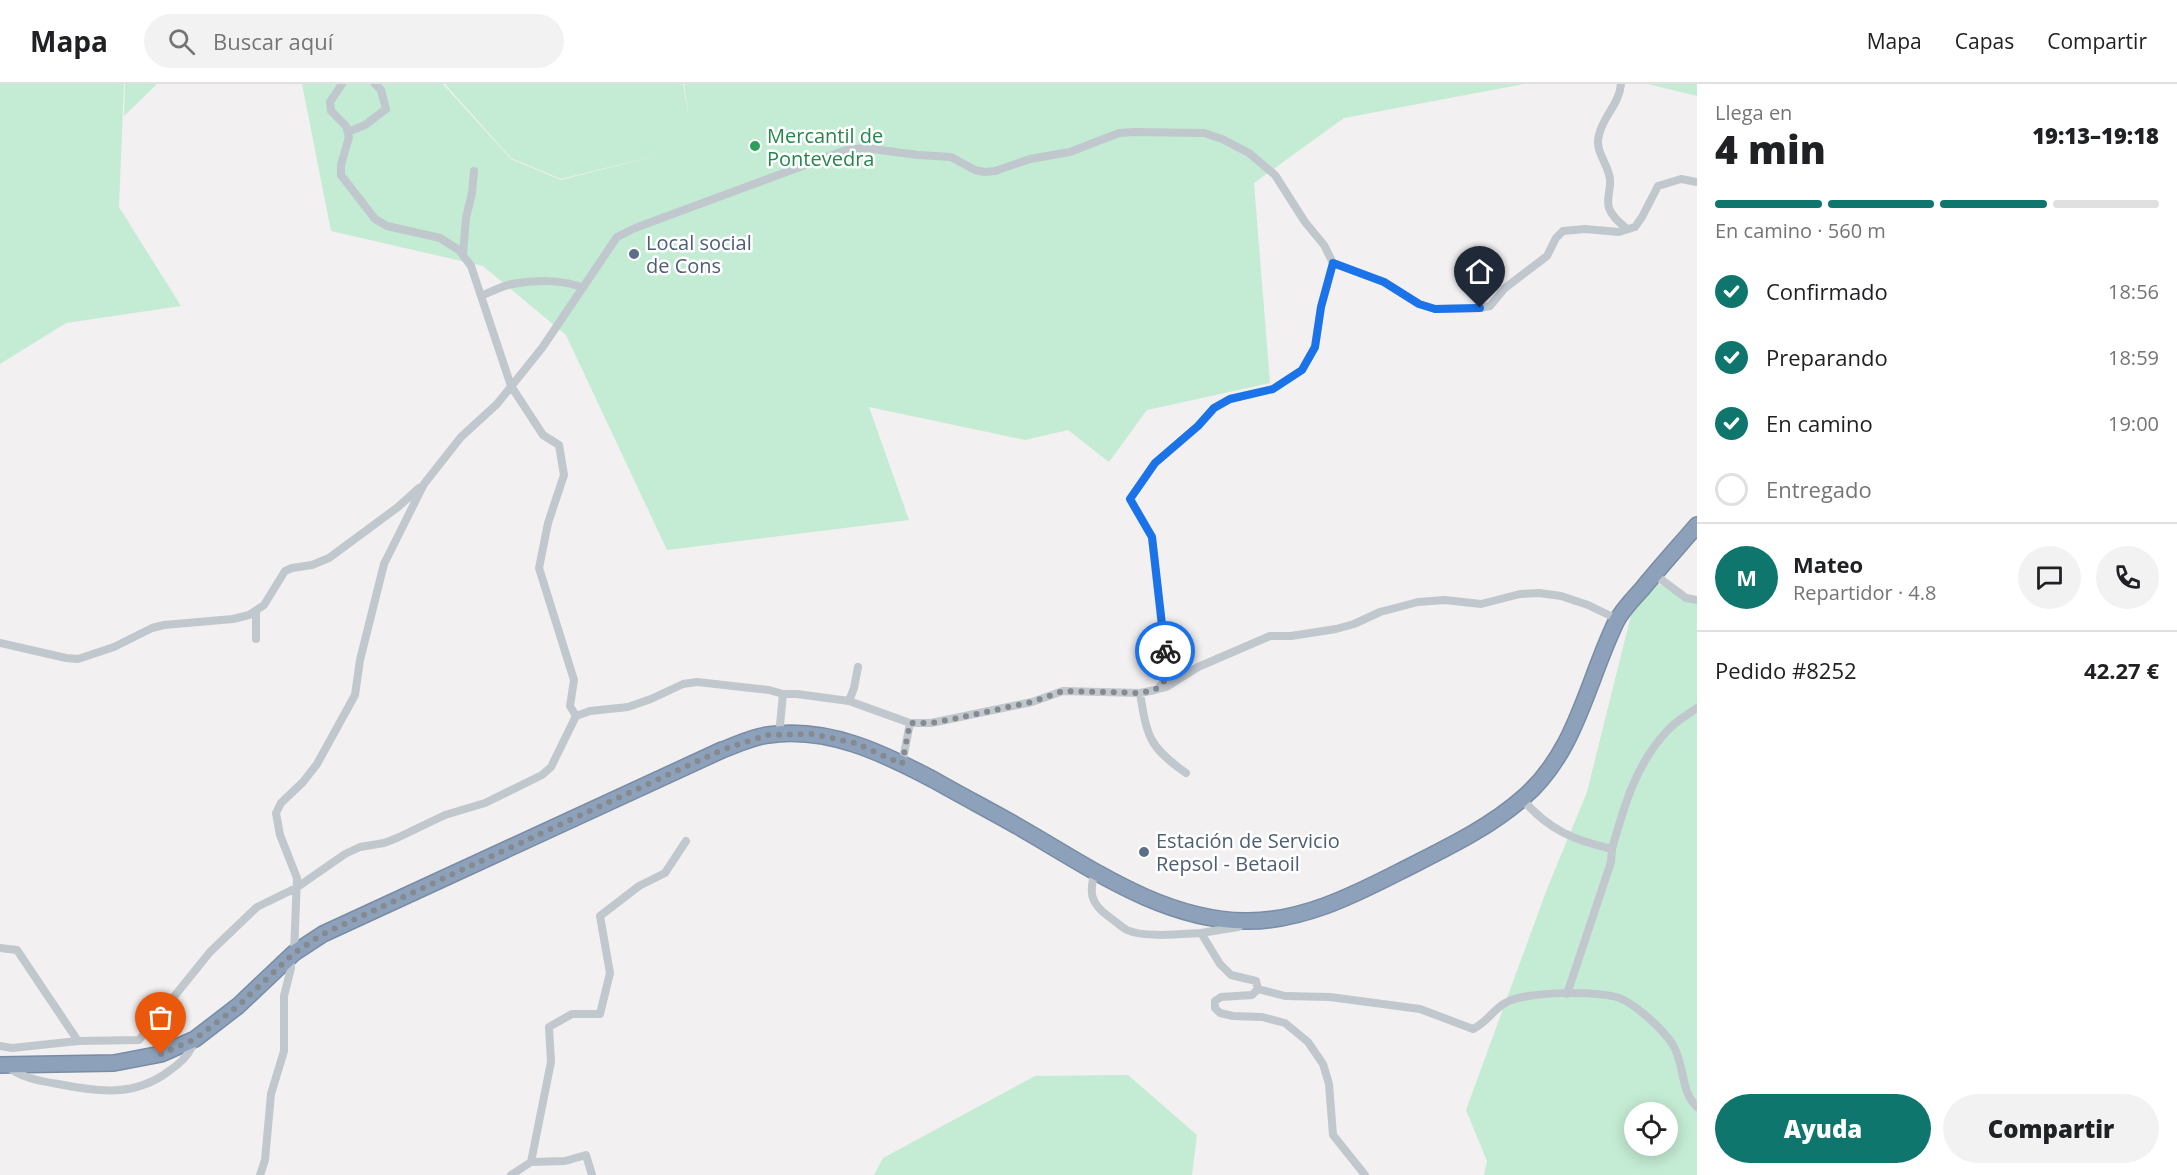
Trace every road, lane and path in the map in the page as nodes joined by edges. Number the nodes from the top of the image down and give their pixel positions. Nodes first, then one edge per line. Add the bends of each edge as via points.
1 (342, 84) edge
2 (375, 84) edge
3 (1621, 84) edge
4 (348, 132) junction
5 (474, 171) dead end
6 (1697, 182) edge
7 (1627, 229) junction
8 (463, 254) junction
9 (1333, 263) junction
10 (583, 288) junction
11 (481, 296) junction
12 (511, 386) junction
13 (424, 484) junction
14 (1697, 525) edge
15 (1654, 574) junction
16 (1697, 600) edge
17 (256, 612) junction
18 (1617, 619) junction
19 (256, 639) dead end
20 (0, 643) edge
21 (858, 667) dead end
22 (1155, 690) junction
23 (1140, 693) junction
24 (783, 694) junction
25 (849, 701) junction
26 (1697, 708) edge
27 (576, 716) junction
28 (910, 723) junction
29 (779, 735) junction
30 (902, 764) junction
31 (1186, 773) dead end
32 (1522, 799) junction
33 (686, 841) dead end
34 (1612, 849) junction
35 (1095, 872) junction
36 (296, 888) junction
37 (1247, 921) junction
38 (1201, 933) junction
39 (0, 948) edge
40 (292, 955) junction
41 (1258, 989) junction
42 (1567, 994) junction
43 (195, 1039) junction
44 (78, 1041) junction
45 (0, 1046) edge
46 (3, 1065) edge
47 (1697, 1107) edge
48 (531, 1161) junction
49 (260, 1175) edge
50 (511, 1175) edge
51 (592, 1175) edge
52 (1365, 1175) edge

1 - 4 street via 330,102
2 - 4 street via 381,90 386,109
3 - 7 street via 1617,102 1598,136 1598,149 1610,181 1608,206
4 - 8 street via 341,175 375,219 387,226 440,238
5 - 8 street
6 - 7 street via 1681,179 1658,186 1635,227
7 - 9 street via 1563,231 1547,256 1505,288 1490,306 1480,308 1435,309 1419,304 1384,282
8 - 11 street
9 - 10 street via 1275,175 1249,153 1204,134 1134,132 984,172 951,157 865,148 846,150 626,232 617,237
9 - 22 street via 1315,347 1302,370 1273,389 1230,399 1214,408 1155,463 1130,499 1152,537 1162,629 1171,669 1170,677
10 - 11 street via 557,281 512,284
10 - 12 street
11 - 12 street
12 - 13 street via 461,437
12 - 27 street via 543,435 559,445 564,475 538,568 574,680 570,706
13 - 17 street via 329,558 285,572 271,597
13 - 36 street via 384,564 355,695 317,764 276,813 297,878
14 - 15 highway
15 - 16 street via 1686,598
15 - 18 highway
17 - 19 street
17 - 20 street via 233,619 152,628 78,659
18 - 22 street via 1561,596 1539,593 1481,604 1445,600 1418,603 1336,629 1270,636
18 - 32 highway via 1561,753
21 - 25 street
22 - 23 street
23 - 28 street via 1063,691 1032,702 953,719
23 - 31 street via 1152,743
24 - 25 street
24 - 27 street via 697,682 628,707
24 - 29 street
25 - 28 street
26 - 34 street via 1668,729 1648,755 1626,798
27 - 36 street via 551,767 542,775 397,838 360,847
28 - 30 street
29 - 30 highway via 813,734 855,743
29 - 40 highway via 767,735 722,750 369,912 323,934
30 - 35 highway
32 - 34 street via 1554,829 1585,843
32 - 37 highway via 1453,844 1364,890 1315,910
33 - 48 street via 665,873 639,886 600,916 610,973 600,1014 572,1014 549,1027 551,1062
34 - 42 street
35 - 37 highway via 1154,900 1211,918
35 - 38 street via 1090,887 1092,897 1102,912 1128,931 1163,935
36 - 40 street
36 - 44 street via 257,907 218,944 139,1040
37 - 38 street via 1238,927
38 - 41 street via 1231,975 1256,981
39 - 44 street via 17,950
40 - 43 highway via 238,1006
40 - 49 street via 284,996 284,1051 271,1094
41 - 42 street via 1285,996 1330,997 1420,1009 1473,1029 1505,1003 1527,995
41 - 52 street via 1252,995 1221,997 1215,1000 1215,1008 1233,1016 1285,1023 1308,1042 1323,1064 1329,1084 1333,1135
42 - 47 street via 1620,998 1639,1010 1671,1041 1680,1056 1688,1098
43 - 46 highway via 161,1054 114,1063
43 - 46 street via 179,1064 140,1088 83,1089 41,1081
44 - 45 street
48 - 50 street
48 - 51 street via 565,1161 585,1155

